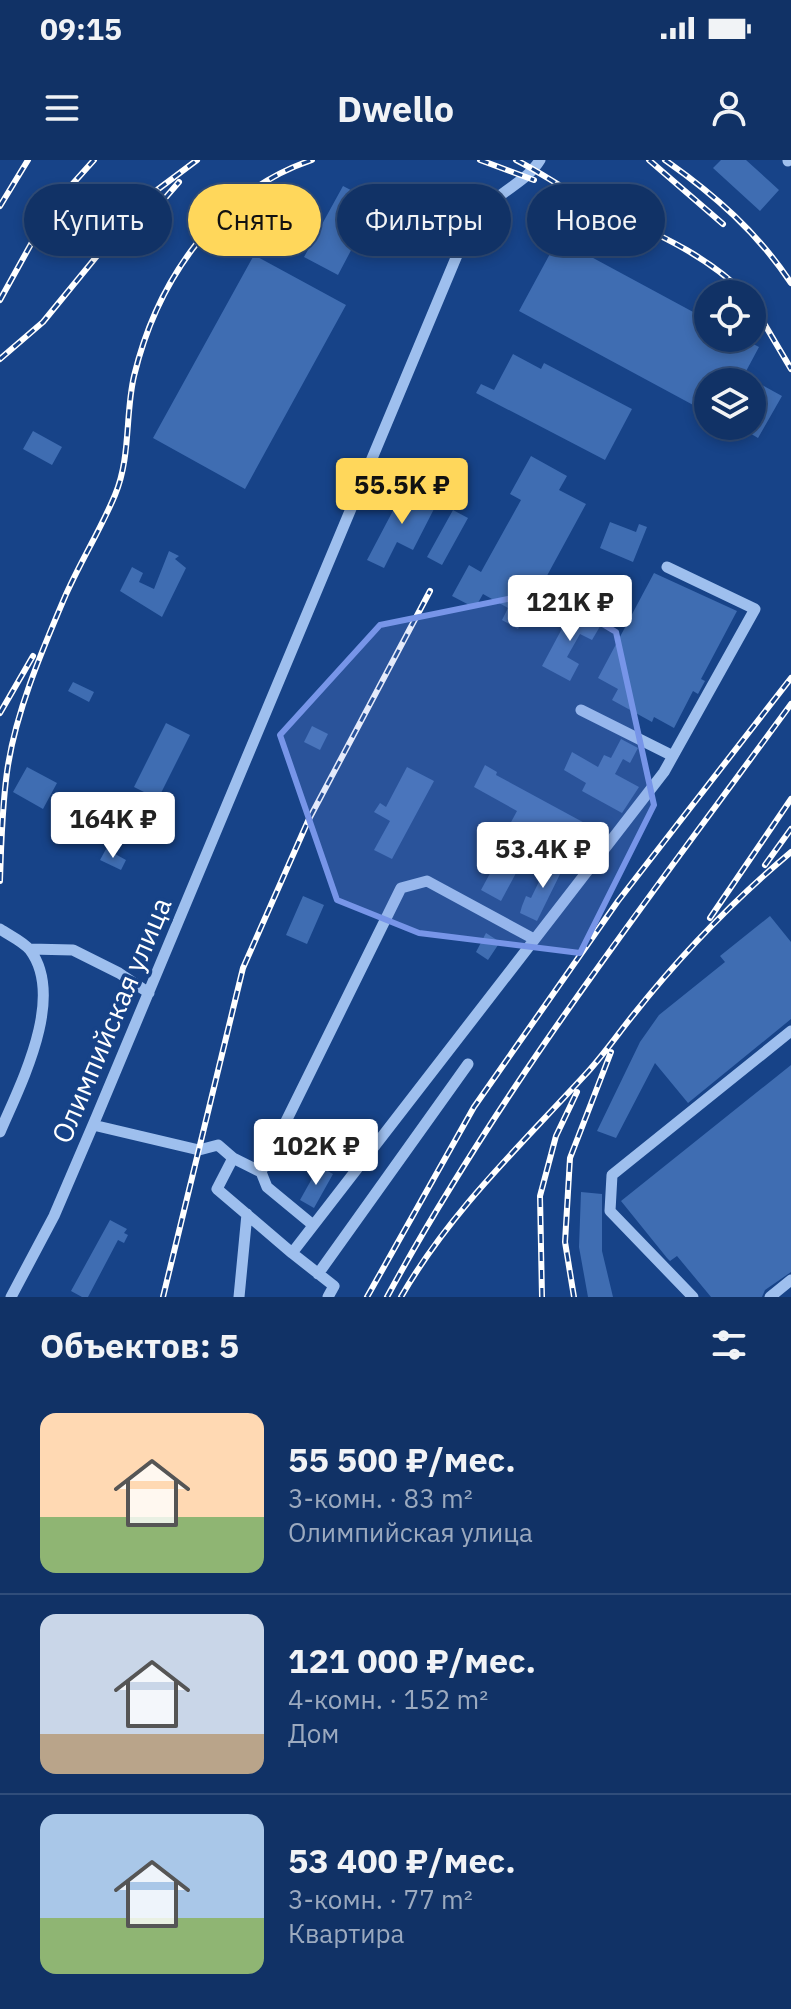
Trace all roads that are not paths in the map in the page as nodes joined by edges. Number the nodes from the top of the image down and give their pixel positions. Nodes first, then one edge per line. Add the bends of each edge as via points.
1 (540, 160) edge
2 (667, 567) dead end
3 (581, 710) dead end
4 (673, 756) junction
5 (0, 929) edge
6 (534, 939) junction
7 (30, 949) junction
8 (149, 993) junction
9 (791, 1031) edge
10 (468, 1064) dead end
11 (93, 1125) junction
12 (0, 1132) edge
13 (233, 1158) junction
14 (261, 1172) junction
15 (247, 1214) junction
16 (313, 1225) junction
17 (292, 1253) junction
18 (318, 1274) junction
19 (791, 1280) edge
20 (11, 1297) edge
21 (239, 1297) edge
22 (328, 1297) edge
23 (693, 1297) edge
24 (770, 1297) edge

1 - 8 street, Олимпийская улица via 495,200 458,253
2 - 4 street via 755,609
3 - 4 street
4 - 6 street
5 - 7 street
6 - 14 street via 427,881 401,888
6 - 16 street
7 - 8 street via 73,950
7 - 12 street via 43,980 42,1018
8 - 11 street, Олимпийская улица
9 - 23 street via 612,1175 610,1211
10 - 18 street
11 - 13 street via 199,1150 218,1145
11 - 20 street, Олимпийская улица
13 - 14 street
13 - 15 street via 217,1189
14 - 16 street via 267,1187
15 - 17 street
15 - 21 street
16 - 17 street
17 - 18 street
18 - 22 street via 334,1286
19 - 24 street

